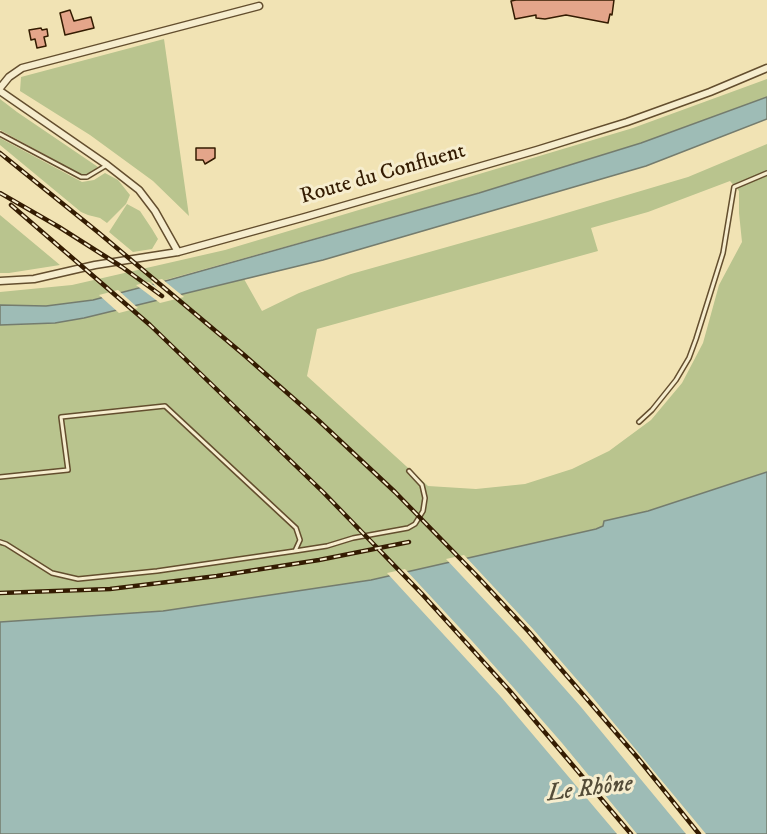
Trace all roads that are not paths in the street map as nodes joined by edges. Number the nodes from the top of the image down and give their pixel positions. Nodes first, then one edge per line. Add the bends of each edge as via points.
1 (259, 6) dead end
2 (767, 68) edge
3 (0, 89) edge
4 (0, 134) edge
5 (107, 165) junction
6 (767, 172) edge
7 (178, 252) junction
8 (0, 281) edge
9 (639, 422) dead end
10 (409, 471) dead end
11 (0, 477) edge
12 (0, 542) edge
13 (295, 551) junction

1 - 3 street via 22,68
2 - 7 street, Route du Confluent via 627,122 400,191
3 - 5 street
4 - 5 lane via 81,177
5 - 7 street via 139,190
6 - 9 lane via 734,187 723,253 689,358 676,380
7 - 8 street, Route du Confluent via 34,279
10 - 13 lane via 422,485 425,498 415,524
11 - 13 lane via 68,470 61,417 165,406 296,528 300,540
12 - 13 lane via 52,573 78,579

